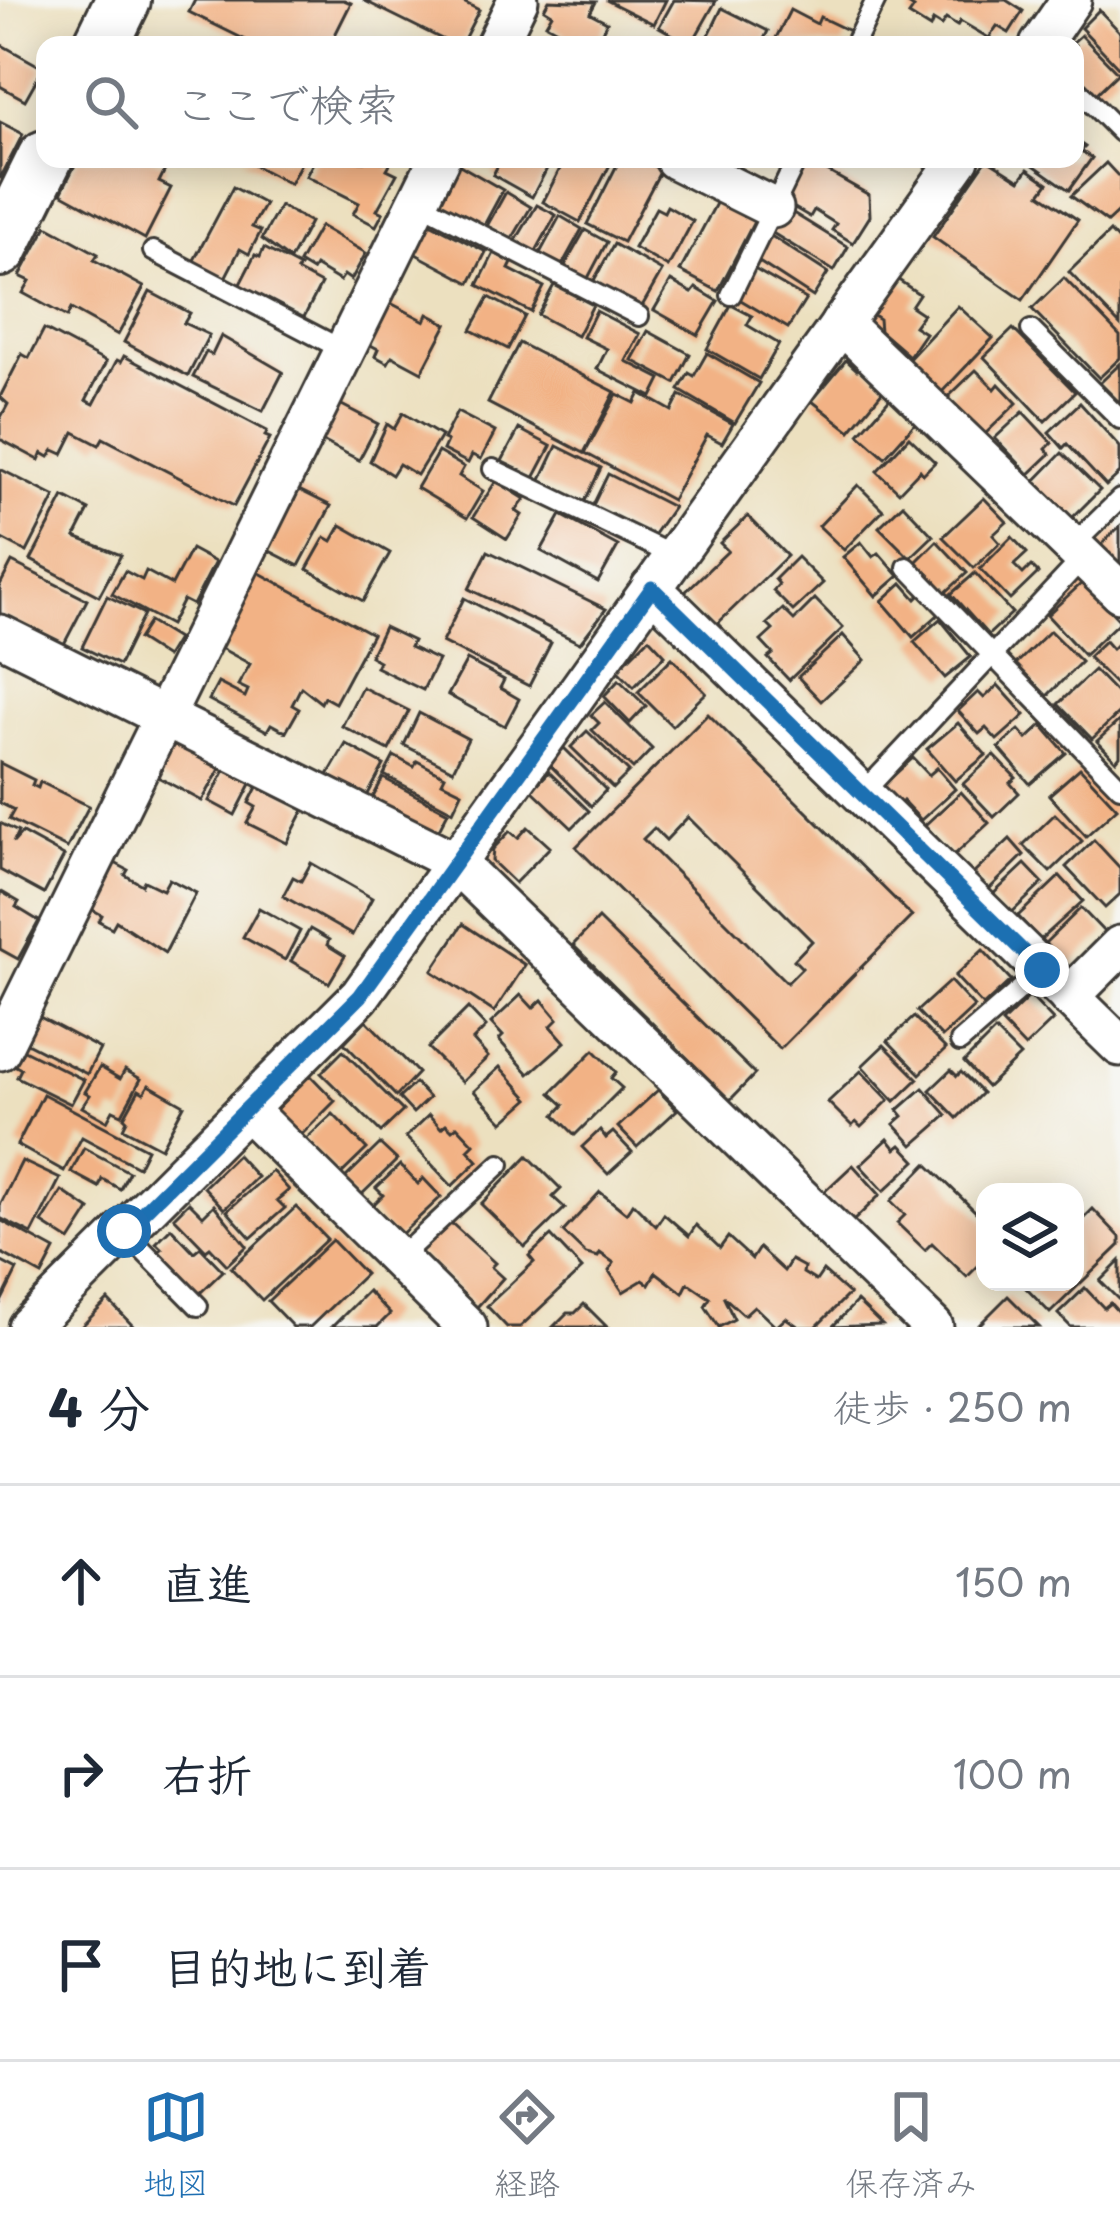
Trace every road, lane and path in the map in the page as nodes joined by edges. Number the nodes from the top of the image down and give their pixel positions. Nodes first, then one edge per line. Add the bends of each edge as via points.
1 (123, 0) edge
2 (518, 0) edge
3 (876, 0) edge
4 (1072, 0) edge
5 (105, 36) edge
6 (500, 36) edge
7 (858, 36) edge
8 (1046, 36) edge
9 (1084, 96) edge
10 (1120, 132) edge
11 (40, 168) edge
12 (435, 168) edge
13 (693, 168) edge
14 (793, 168) edge
15 (952, 168) edge
16 (418, 202) junction
17 (773, 208) junction
18 (3, 236) edge
19 (153, 251) dead end
20 (731, 296) dead end
21 (639, 316) dead end
22 (842, 322) junction
23 (1031, 330) dead end
24 (345, 351) junction
25 (1120, 419) edge
26 (493, 469) dead end
27 (1120, 500) edge
28 (1078, 552) junction
29 (907, 567) dead end
30 (663, 572) junction
31 (1120, 592) edge
32 (0, 635) edge
33 (992, 655) junction
34 (164, 715) junction
35 (1120, 787) edge
36 (862, 794) junction
37 (455, 862) junction
38 (1120, 946) edge
39 (1056, 983) junction
40 (960, 1042) dead end
41 (1120, 1046) edge
42 (0, 1050) edge
43 (246, 1109) junction
44 (500, 1164) dead end
45 (124, 1231) junction
46 (398, 1259) junction
47 (198, 1306) dead end
48 (464, 1326) edge
49 (28, 1327) edge
50 (932, 1327) edge

1 - 5 main road
2 - 6 street
3 - 7 lane
4 - 8 street
9 - 10 lane
11 - 18 main road
12 - 16 street
13 - 17 street
14 - 17 lane
15 - 22 street
16 - 21 lane
16 - 24 street
17 - 20 lane
19 - 24 lane
22 - 28 street
22 - 30 street
23 - 25 lane
24 - 34 street
26 - 30 lane
27 - 28 lane
28 - 31 street
28 - 33 lane
29 - 33 lane
30 - 36 street
30 - 37 street
32 - 34 street
33 - 35 lane
33 - 36 lane
34 - 37 street
34 - 42 street
36 - 39 street
37 - 43 street via 360,996
37 - 50 street
38 - 39 street
39 - 40 lane
39 - 41 street
43 - 45 street
43 - 46 street
44 - 46 lane
45 - 47 lane
45 - 49 street
46 - 48 street

